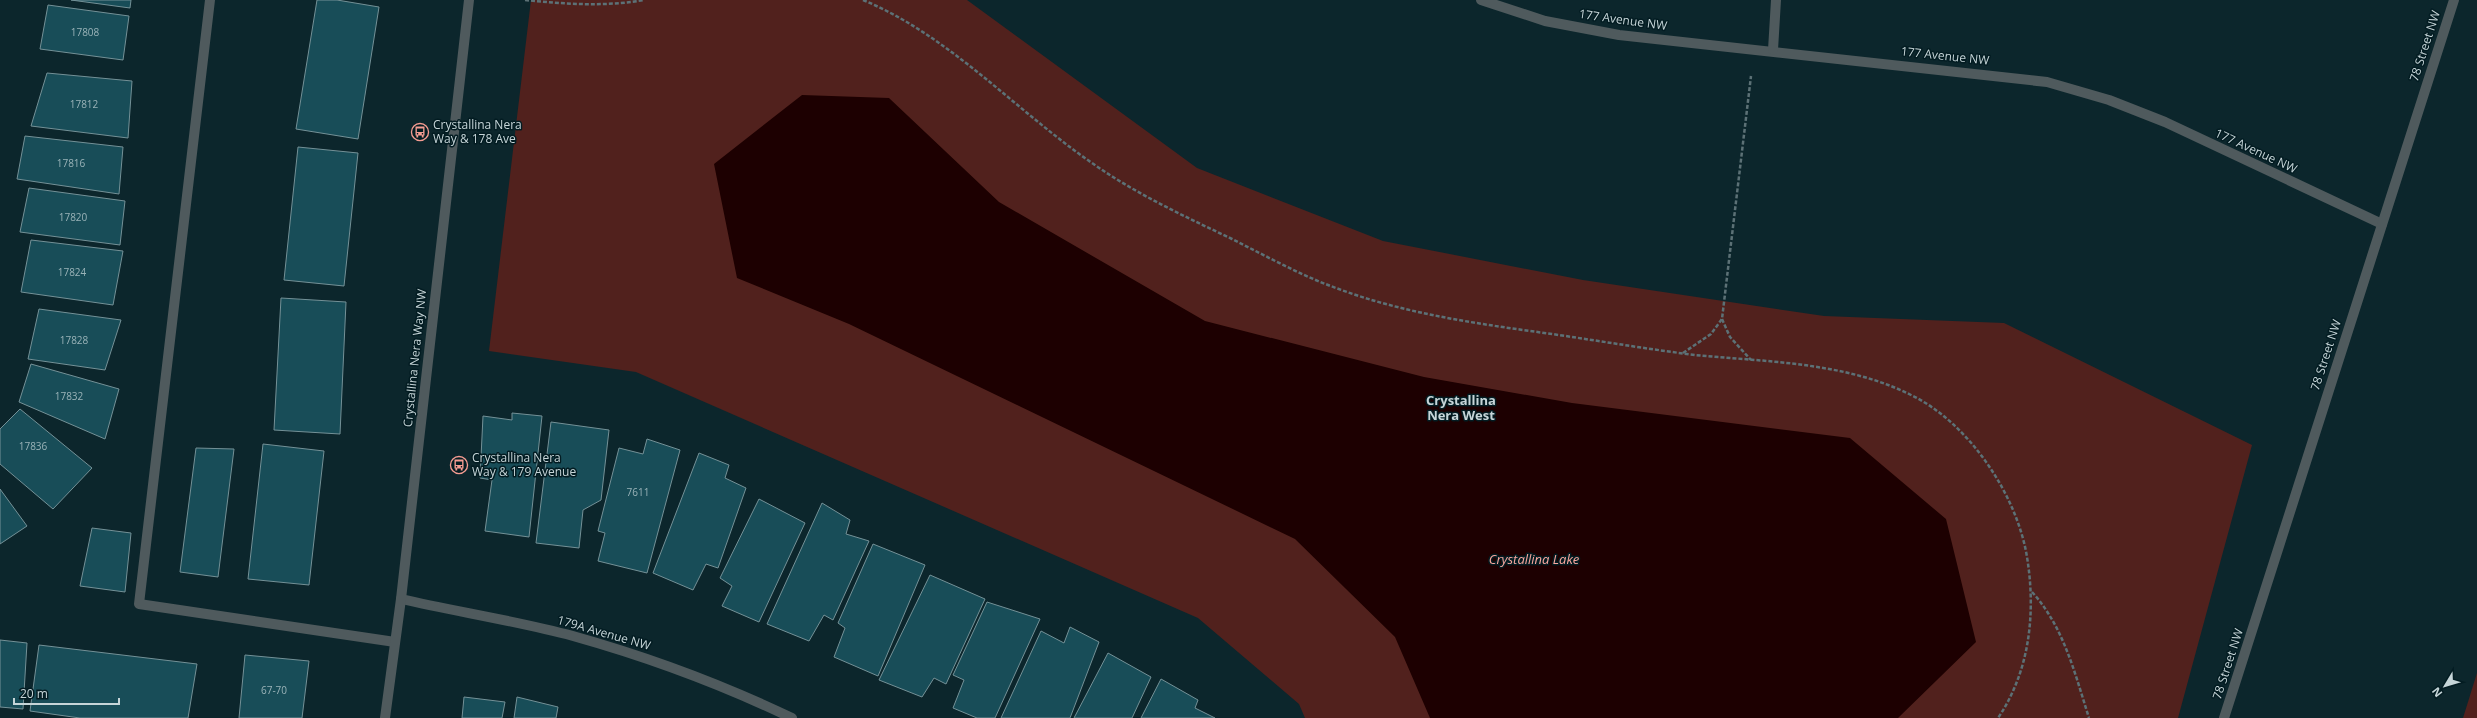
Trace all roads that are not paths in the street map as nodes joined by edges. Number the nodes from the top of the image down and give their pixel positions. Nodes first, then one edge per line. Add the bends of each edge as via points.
1 (210, 0) edge
2 (469, 0) edge
3 (1481, 0) edge
4 (1776, 0) edge
5 (2454, 0) edge
6 (1773, 50) junction
7 (2382, 224) junction
8 (401, 599) junction
9 (395, 642) junction
10 (385, 718) edge
11 (792, 718) edge
12 (2224, 718) edge

1 - 9 street via 139,604
2 - 8 street, Crystallina Nera Way NW
3 - 6 street, 177 Avenue NW via 1545,21 1619,35
4 - 6 street
5 - 7 street, 78 Street NW
6 - 7 street, 177 Avenue NW via 2047,82 2109,100 2165,122
7 - 12 street, 78 Street NW
8 - 9 street, Crystallina Nera Way NW
8 - 11 street, 179A Avenue NW via 572,636 656,661 746,696
9 - 10 street, Crystallina Nera Way NW

